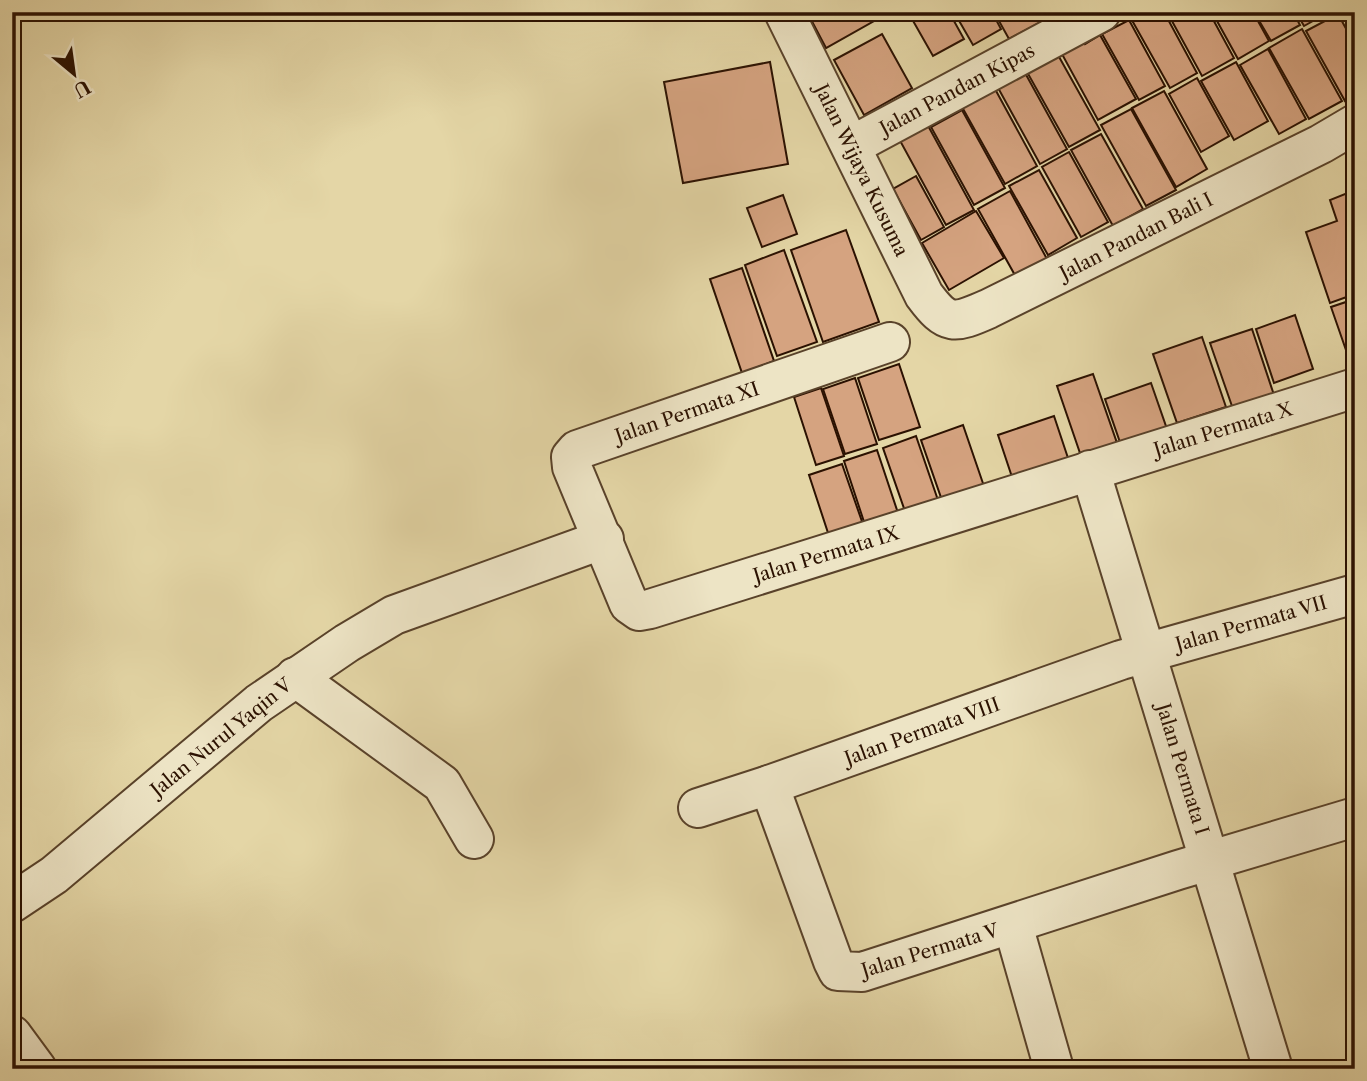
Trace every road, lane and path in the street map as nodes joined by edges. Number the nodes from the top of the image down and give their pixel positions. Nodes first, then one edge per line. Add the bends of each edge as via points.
1 (784, 12) edge
2 (1101, 12) edge
3 (1355, 124) edge
4 (1338, 142) edge
5 (851, 146) junction
6 (949, 320) joint
7 (890, 342) dead end
8 (1355, 388) edge
9 (1090, 471) junction
10 (604, 539) junction
11 (1355, 594) edge
12 (1146, 652) junction
13 (295, 677) junction
14 (769, 785) junction
15 (698, 808) dead end
16 (1355, 817) edge
17 (474, 839) dead end
18 (1211, 860) junction
19 (12, 903) edge
20 (1013, 925) junction
21 (12, 1035) edge
22 (37, 1069) edge
23 (1054, 1069) edge
24 (1273, 1069) edge

1 - 5 street, Jalan Wijaya Kusuma
2 - 5 street, Jalan Pandan Kipas
3 - 4 street, Jalan Pandan Bali I
4 - 6 street, Jalan Pandan Bali I via 988,309
5 - 6 street, Jalan Wijaya Kusuma via 924,295
7 - 10 street, Jalan Permata XI via 577,450 571,457 572,467
8 - 9 street, Jalan Permata X
9 - 10 street, Jalan Permata IX via 639,611 629,604
9 - 12 street, Jalan Permata I
10 - 13 street, Jalan Nurul Yaqin V via 394,615
11 - 12 street, Jalan Permata VII
12 - 14 street, Jalan Permata VIII
12 - 18 street, Jalan Permata I
13 - 17 street via 442,784
13 - 19 street, Jalan Nurul Yaqin V via 54,876
14 - 15 street, Jalan Permata VIII
14 - 20 street, Jalan Permata V via 838,971 862,972
16 - 18 street, Jalan Permata V
18 - 20 street, Jalan Permata V
18 - 24 street, Jalan Permata I
20 - 23 street
21 - 22 street

